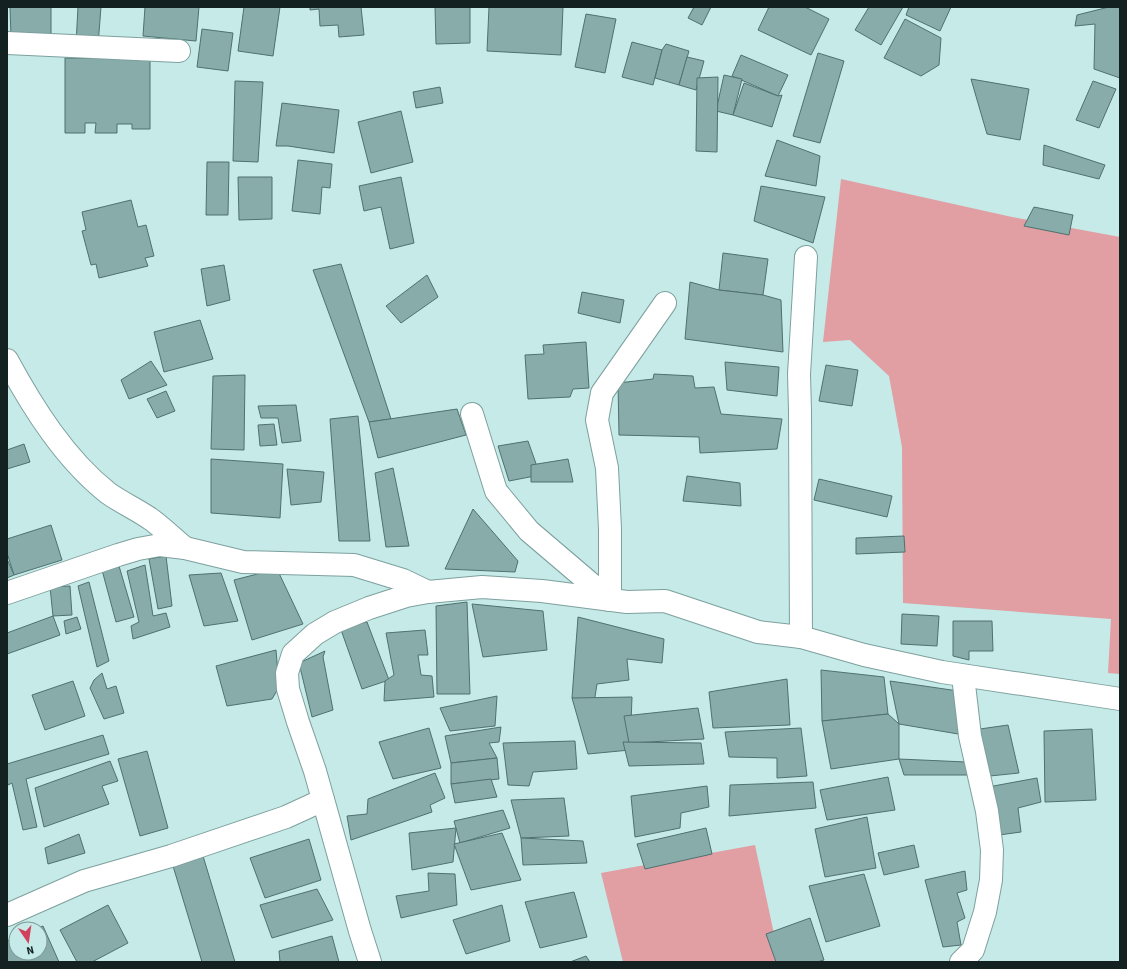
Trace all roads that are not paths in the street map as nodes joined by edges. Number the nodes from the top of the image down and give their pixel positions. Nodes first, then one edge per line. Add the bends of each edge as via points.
1 (7, 43) edge
2 (179, 51) dead end
3 (806, 257) dead end
4 (665, 303) dead end
5 (7, 360) edge
6 (472, 414) dead end
7 (185, 548) junction
8 (428, 592) junction
9 (7, 593) edge
10 (610, 600) junction
11 (801, 637) junction
12 (963, 676) junction
13 (1120, 699) edge
14 (323, 800) junction
15 (7, 915) edge
16 (370, 962) edge
17 (961, 962) edge

1 - 2 street
3 - 11 street via 799,374
4 - 10 street via 602,393 597,420 607,468
5 - 7 street via 47,426 81,468 109,493 153,521
6 - 10 street via 496,491 529,531
7 - 8 street via 243,562 354,565 403,580
7 - 9 street via 160,545 138,549
8 - 10 street via 482,587 542,591
8 - 14 street via 406,596 335,622 315,634 293,654 287,673 288,689
10 - 11 street via 666,601 758,632
11 - 12 street via 864,655
12 - 13 street
12 - 17 street via 970,736 987,812 992,850 991,880 985,912 973,950
14 - 15 street via 286,817 170,856 84,881
14 - 16 street

